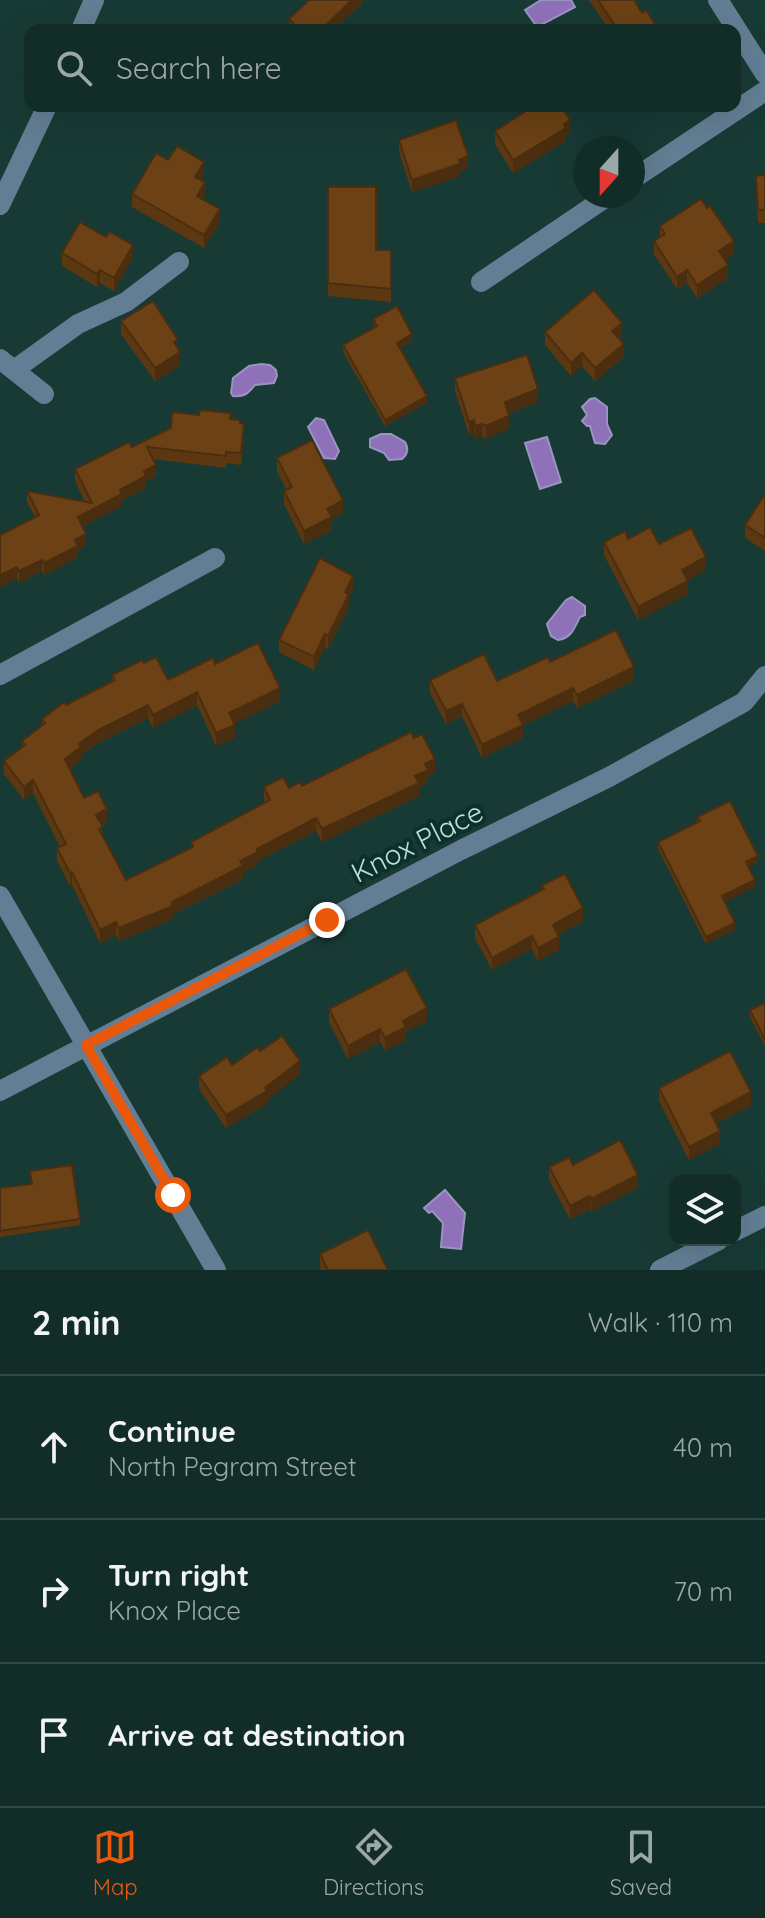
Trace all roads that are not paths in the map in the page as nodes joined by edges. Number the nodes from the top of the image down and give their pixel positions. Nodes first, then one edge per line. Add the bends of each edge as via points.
1 (94, 0) edge
2 (718, 0) edge
3 (84, 24) edge
4 (733, 24) edge
5 (741, 36) edge
6 (765, 74) edge
7 (765, 91) edge
8 (741, 107) edge
9 (44, 112) edge
10 (734, 112) edge
11 (645, 171) edge
12 (0, 205) edge
13 (590, 208) edge
14 (179, 262) dead end
15 (481, 282) dead end
16 (7, 364) edge
17 (44, 394) dead end
18 (215, 558) dead end
19 (0, 675) edge
20 (765, 676) edge
21 (0, 896) edge
22 (86, 1045) junction
23 (0, 1091) edge
24 (765, 1216) edge
25 (741, 1228) edge
26 (707, 1246) edge
27 (216, 1270) edge
28 (660, 1270) edge

1 - 3 street
2 - 4 street
5 - 6 street
7 - 8 street
9 - 12 street
10 - 11 street
13 - 15 street
14 - 16 street via 126,302
16 - 17 street
18 - 19 street
20 - 22 street, Knox Place via 744,702 609,777
21 - 22 street
22 - 23 street, Knox Place
22 - 27 street
24 - 25 street
26 - 28 street

